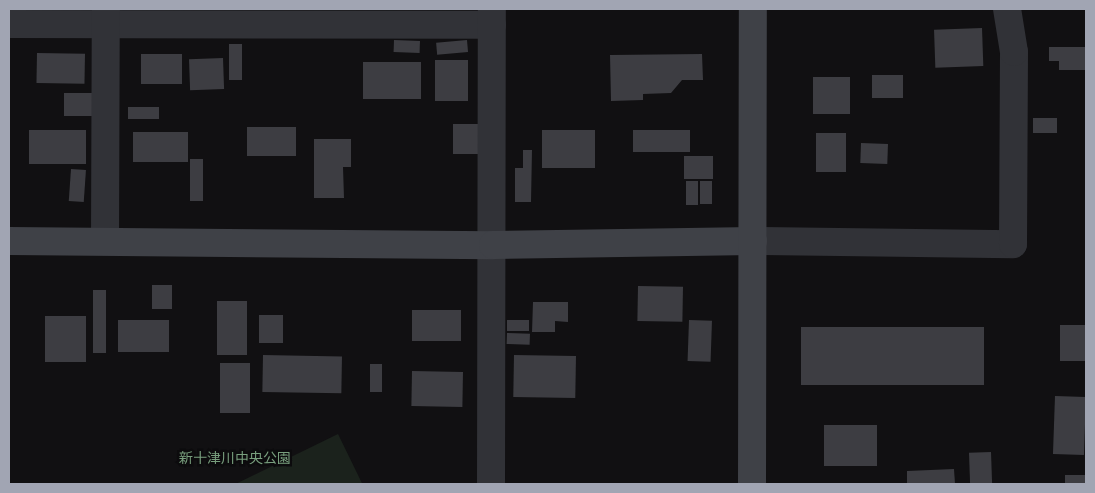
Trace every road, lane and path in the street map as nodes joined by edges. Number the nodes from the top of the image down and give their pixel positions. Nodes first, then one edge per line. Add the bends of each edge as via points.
1 (753, 9) edge
2 (1007, 9) edge
3 (106, 16) edge
4 (300, 17) edge
5 (492, 17) edge
6 (9, 24) edge
7 (105, 240) junction
8 (9, 241) edge
9 (753, 241) junction
10 (493, 244) junction
11 (491, 484) edge
12 (752, 484) edge

1 - 9 street
2 - 9 street via 1014,52 1013,244
3 - 4 street
3 - 6 street
3 - 7 street
4 - 5 street
5 - 10 street
7 - 8 street
7 - 10 street
9 - 10 street
9 - 12 street
10 - 11 street

